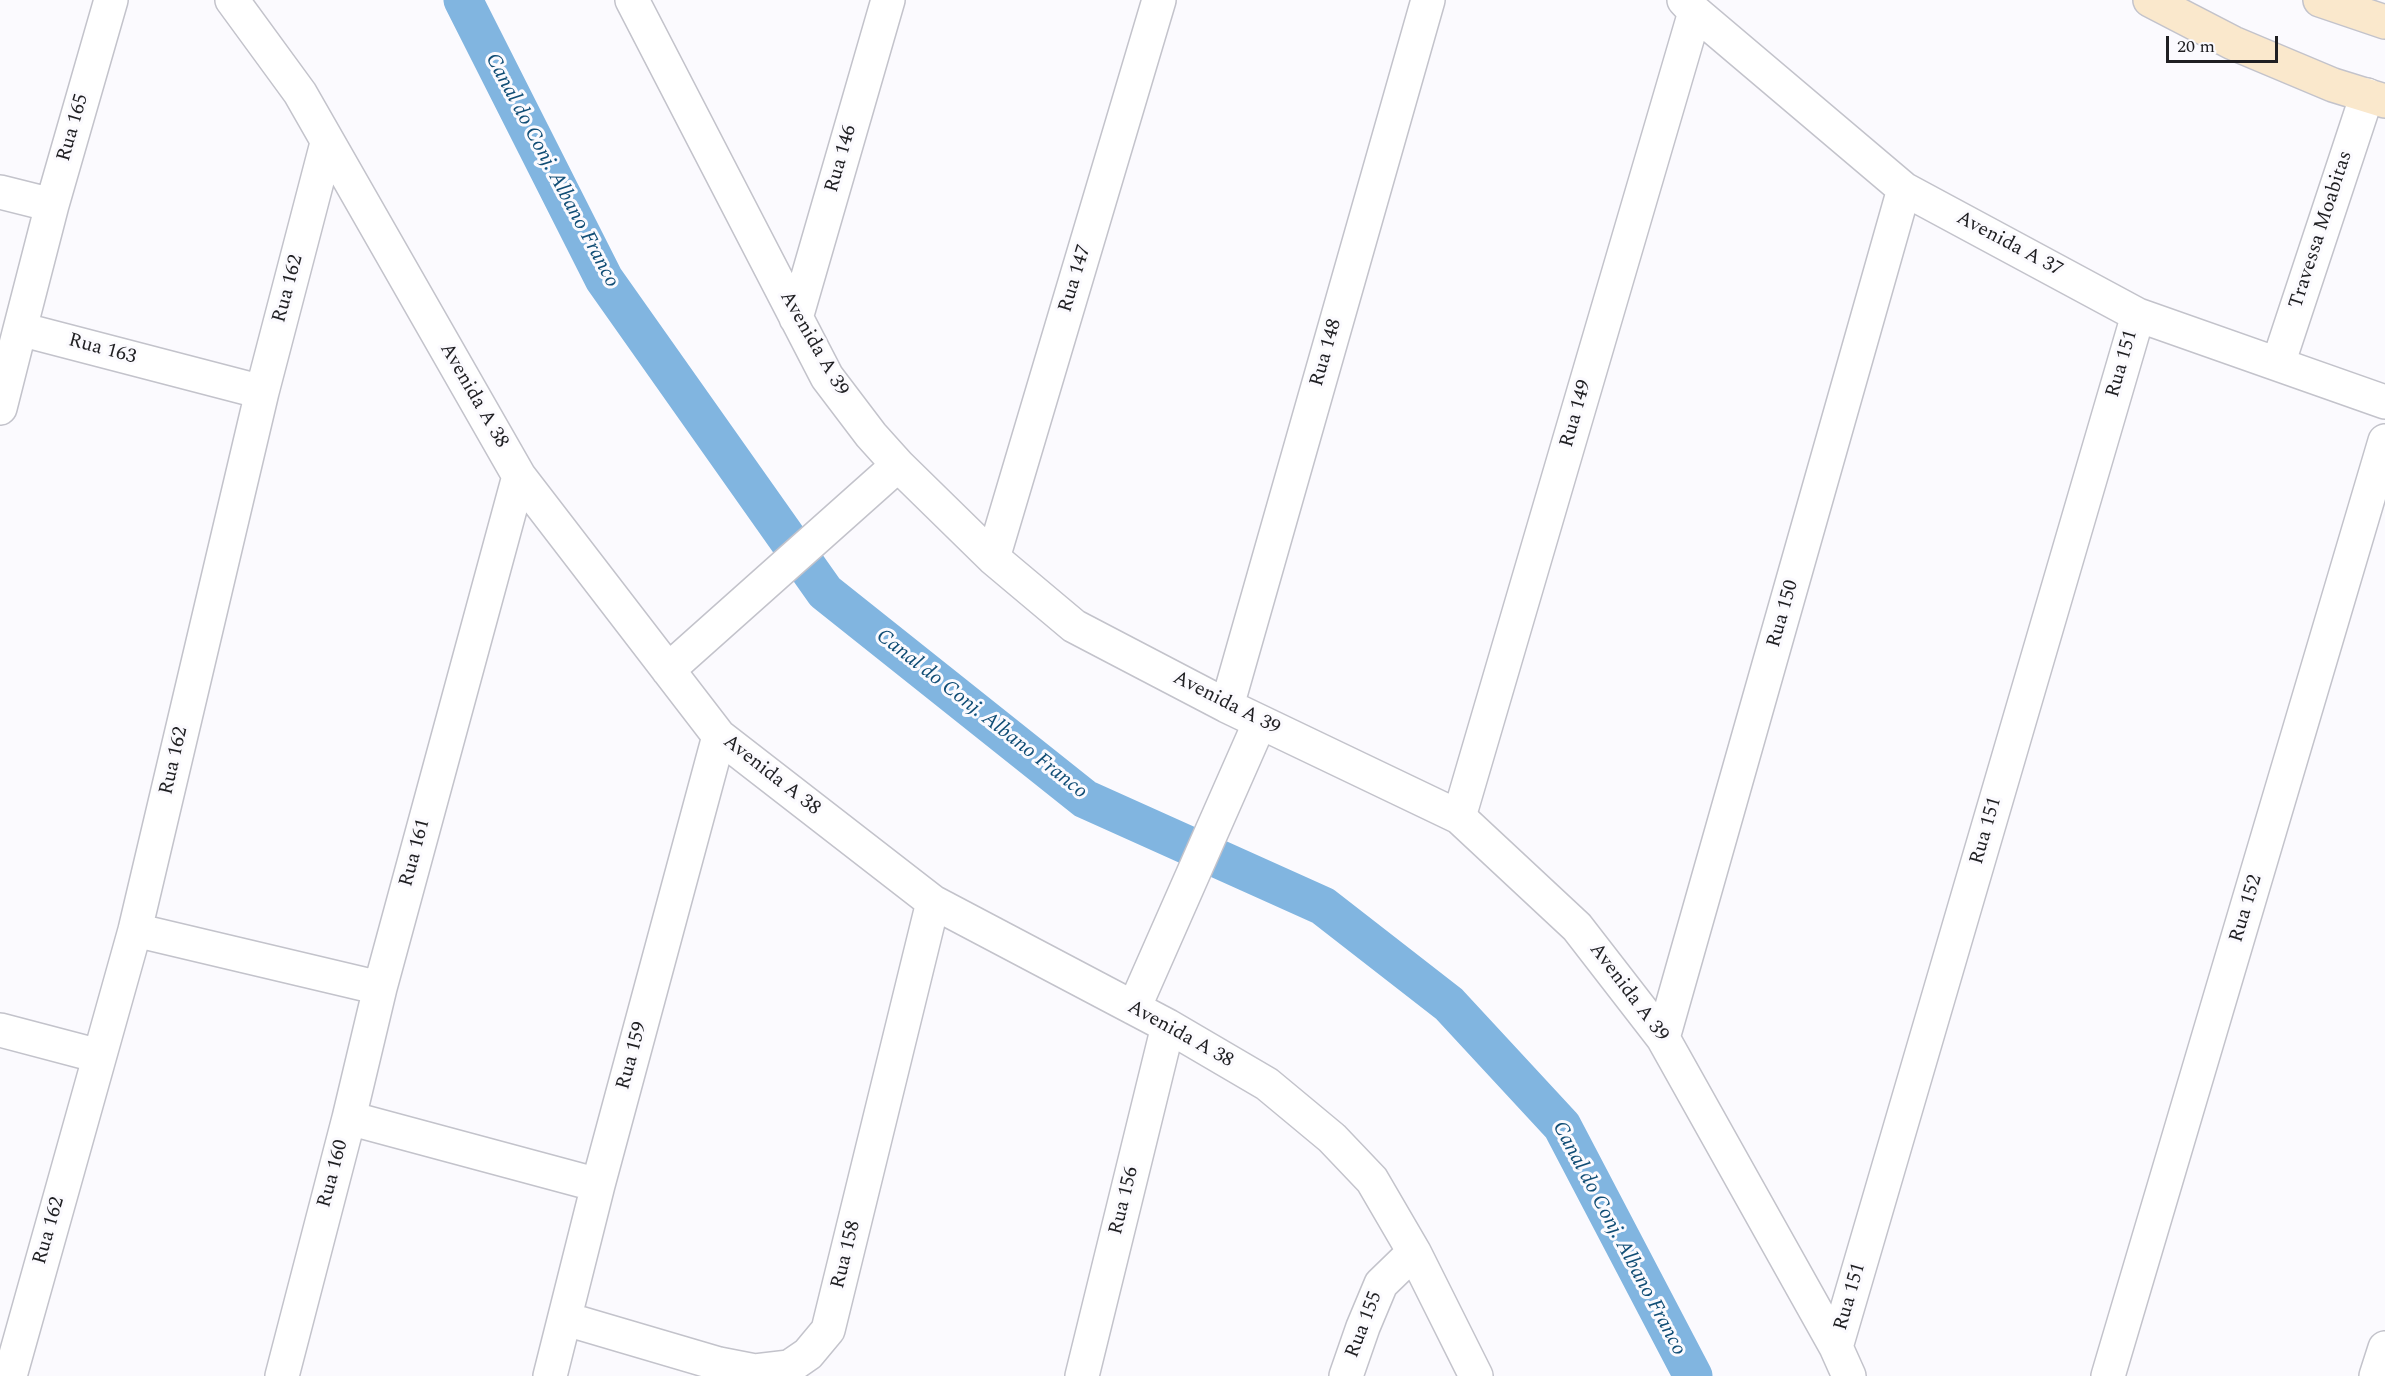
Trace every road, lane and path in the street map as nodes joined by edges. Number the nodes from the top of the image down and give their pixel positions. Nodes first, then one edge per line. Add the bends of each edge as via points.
1 (111, 0) edge
2 (231, 0) edge
3 (632, 0) edge
4 (888, 0) edge
5 (1159, 0) edge
6 (1428, 0) edge
7 (2150, 0) edge
8 (2341, 3) edge
9 (1690, 6) edge
10 (2385, 22) edge
11 (2376, 98) edge
12 (327, 143) junction
13 (1904, 189) junction
14 (0, 192) edge
15 (52, 205) junction
16 (2138, 315) junction
17 (796, 318) junction
18 (20, 329) junction
19 (2278, 364) junction
20 (262, 393) junction
21 (2385, 402) edge
22 (0, 408) edge
23 (2385, 441) edge
24 (898, 465) junction
25 (519, 476) junction
26 (2379, 496) edge
27 (993, 558) junction
28 (668, 670) junction
29 (1227, 706) junction
30 (1260, 722) junction
31 (718, 736) junction
32 (1459, 817) junction
33 (933, 902) junction
34 (135, 930) junction
35 (380, 988) junction
36 (1134, 1008) junction
37 (1168, 1026) junction
38 (0, 1030) edge
39 (1663, 1038) junction
40 (99, 1056) junction
41 (348, 1118) junction
42 (598, 1185) junction
43 (1414, 1252) junction
44 (566, 1319) junction
45 (828, 1330) junction
46 (2385, 1348) edge
47 (1843, 1361) edge
48 (9, 1376) edge
49 (282, 1376) edge
50 (550, 1376) edge
51 (818, 1376) edge
52 (1082, 1376) edge
53 (1346, 1376) edge
54 (1476, 1376) edge
55 (2108, 1376) edge
56 (2376, 1376) edge

1 - 15 street, Rua 165
2 - 12 street, Avenida A 38 via 300,93
3 - 17 street, Avenida A 39
4 - 17 street, Rua 146
5 - 27 street, Rua 147
6 - 29 street, Rua 148
7 - 11 street via 2233,43 2333,85
8 - 10 street
9 - 13 street, Avenida A 37
9 - 32 street, Rua 149
11 - 19 street, Travessa Moabitas
12 - 20 street, Rua 162
12 - 25 street, Avenida A 38
13 - 16 street, Avenida A 37
13 - 39 street, Rua 150
14 - 15 street
15 - 18 street, Rua 165
16 - 19 street, Avenida A 37
16 - 47 street, Rua 151
17 - 24 street, Avenida A 39 via 827,377
18 - 20 street, Rua 163
18 - 22 street
19 - 21 street, Avenida A 37
20 - 34 street, Rua 162
23 - 26 street, Rua 152
24 - 27 street, Avenida A 39
24 - 28 street
25 - 28 street, Avenida A 38
25 - 35 street, Rua 161
26 - 55 street, Rua 152
27 - 29 street, Avenida A 39 via 1074,626
28 - 31 street, Avenida A 38
29 - 30 street, Avenida A 39
30 - 32 street, Avenida A 39
30 - 36 street
31 - 33 street, Avenida A 38
31 - 42 street, Rua 159
32 - 39 street, Avenida A 39 via 1577,927
33 - 36 street, Avenida A 38
33 - 45 street, Rua 158
34 - 35 street
34 - 40 street, Rua 162
35 - 41 street, Rua 161
36 - 37 street, Avenida A 38
37 - 43 street, Avenida A 38 via 1267,1084 1332,1138 1372,1180
37 - 52 street, Rua 156
38 - 40 street
39 - 47 street, Avenida A 39
40 - 48 street, Rua 162
41 - 42 street, Rua 160
41 - 49 street, Rua 160
42 - 44 street, Rua 159
43 - 53 street, Rua 155 via 1381,1284
43 - 54 street, Avenida A 38
44 - 45 street, Rua 158 via 755,1371 789,1367 808,1354
44 - 50 street, Rua 159
45 - 51 street
46 - 56 street

